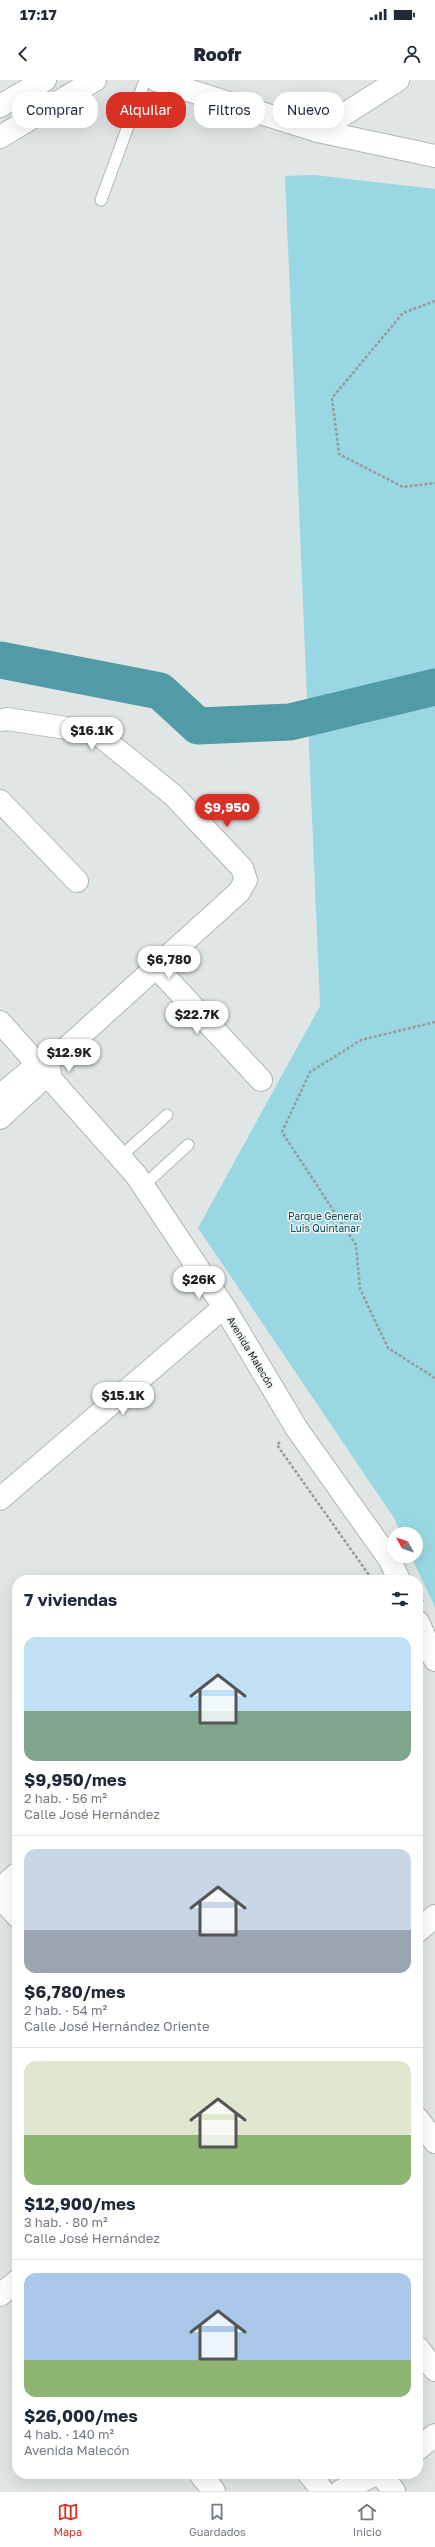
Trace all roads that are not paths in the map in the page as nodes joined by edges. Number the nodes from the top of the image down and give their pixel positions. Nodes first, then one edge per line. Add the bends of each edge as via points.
1 (45, 80) edge
2 (95, 80) edge
3 (145, 80) edge
4 (156, 80) edge
5 (398, 80) edge
6 (0, 106) edge
7 (318, 132) junction
8 (0, 137) edge
9 (435, 156) edge
10 (100, 200) dead end
11 (0, 720) edge
12 (0, 801) edge
13 (77, 881) dead end
14 (157, 968) junction
15 (0, 1022) edge
16 (43, 1070) junction
17 (262, 1080) dead end
18 (0, 1096) edge
19 (167, 1115) dead end
20 (0, 1118) edge
21 (188, 1145) dead end
22 (120, 1157) junction
23 (143, 1186) junction
24 (224, 1308) junction
25 (0, 1499) edge
26 (397, 1575) edge
27 (423, 1633) edge
28 (435, 1660) edge
29 (12, 1878) edge
30 (0, 1889) edge
31 (0, 1897) edge
32 (12, 1910) edge
33 (435, 1916) edge
34 (423, 1927) edge
35 (423, 2126) edge
36 (435, 2142) edge
37 (12, 2285) edge
38 (0, 2295) edge
39 (423, 2354) edge
40 (435, 2370) edge
41 (435, 2435) edge
42 (423, 2445) edge
43 (204, 2479) edge
44 (313, 2479) edge
45 (366, 2479) edge
46 (384, 2479) edge
47 (214, 2491) edge
48 (323, 2491) edge
49 (341, 2491) edge
50 (394, 2491) edge

1 - 6 street
2 - 8 street
3 - 10 lane
4 - 7 street
5 - 7 street
7 - 9 street
11 - 14 street via 99,735 173,796 242,868 246,880 239,892
12 - 13 street
14 - 16 street
14 - 17 street
15 - 16 street, Avenida Malecón
16 - 18 street
16 - 20 street
16 - 22 street, Avenida Malecón
19 - 22 lane
21 - 23 lane
22 - 23 street, Avenida Malecón
23 - 24 street, Avenida Malecón
24 - 25 street
24 - 26 street, Avenida Malecón via 297,1429 390,1560
27 - 28 street
29 - 30 street
31 - 32 street
33 - 34 street
35 - 36 street
37 - 38 street
39 - 40 street
41 - 42 street
43 - 47 street
44 - 48 street
45 - 49 street
46 - 50 street

